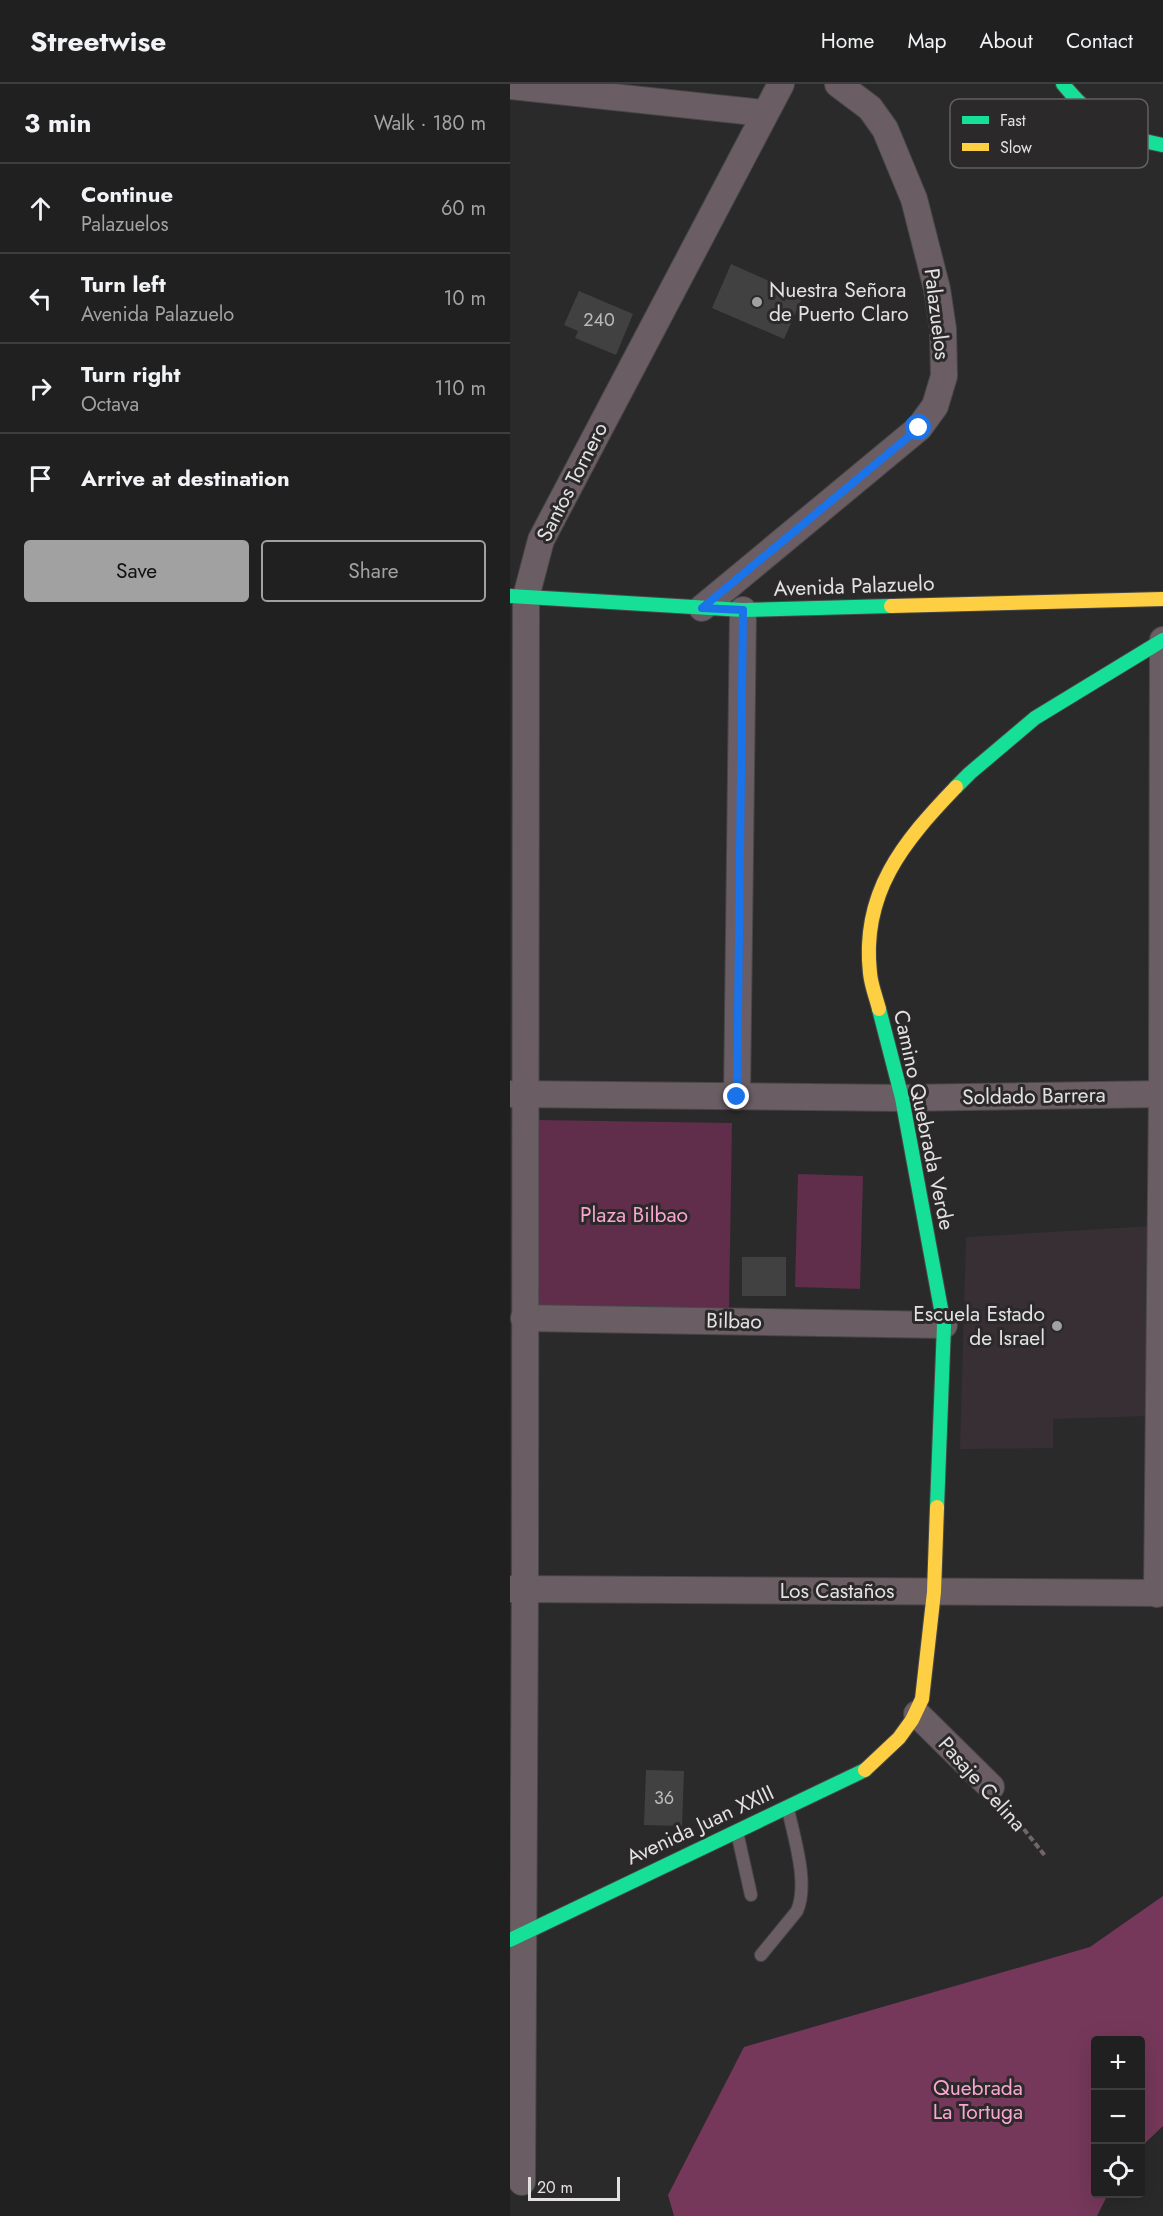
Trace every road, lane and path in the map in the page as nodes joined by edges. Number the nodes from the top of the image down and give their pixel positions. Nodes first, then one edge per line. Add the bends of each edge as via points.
1 (838, 84) edge
2 (1063, 84) edge
3 (776, 85) edge
4 (510, 86) edge
5 (1076, 99) edge
6 (764, 113) junction
7 (1148, 141) edge
8 (1163, 145) edge
9 (518, 596) edge
10 (1163, 599) edge
11 (702, 608) junction
12 (743, 610) junction
13 (1163, 640) edge
14 (518, 1094) edge
15 (1162, 1094) edge
16 (737, 1097) junction
17 (902, 1098) junction
18 (524, 1318) junction
19 (944, 1325) junction
20 (517, 1589) edge
21 (934, 1592) junction
22 (1160, 1594) edge
23 (917, 1714) junction
24 (901, 1738) joint
25 (991, 1787) joint
26 (788, 1806) junction
27 (737, 1831) junction
28 (1046, 1857) dead end
29 (752, 1895) dead end
30 (516, 1937) edge
31 (761, 1955) dead end
32 (522, 2182) dead end

1 - 11 street, Palazuelos via 870,108 885,129 915,199 937,289 944,376 935,406 919,428
2 - 5 street
3 - 6 street, Santos Tornero
4 - 6 street
6 - 9 street, Santos Tornero via 541,540
7 - 8 street
9 - 11 street, Avenida Palazuelo
9 - 14 street, Santos Tornero
10 - 12 street, Avenida Palazuelo
11 - 12 street, Avenida Palazuelo
12 - 16 street
13 - 15 street
13 - 17 street, Camino Quebrada Verde via 1071,694 1002,744 938,806 884,880 874,905 868,953
14 - 16 street, Soldado Barrera
14 - 18 street, Santos Tornero
15 - 17 street, Soldado Barrera
15 - 22 street
16 - 17 street, Soldado Barrera
17 - 19 street, Camino Quebrada Verde
18 - 19 street, Bilbao
18 - 20 street, Santos Tornero
19 - 21 street, Camino Quebrada Verde
20 - 21 street, Los Castaños
20 - 30 street, Santos Tornero
21 - 22 street, Los Castaños
21 - 23 street, Camino Quebrada Verde via 922,1700
23 - 24 street, Camino Quebrada Verde
23 - 25 street, Pasaje Celina
24 - 26 street, Avenida Juan XXIII via 867,1768
25 - 28 path, Pasaje Celina
26 - 27 street, Avenida Juan XXIII
26 - 31 lane via 801,1876 800,1903
27 - 29 lane
27 - 30 street, Avenida Juan XXIII
30 - 32 street, Santos Tornero

